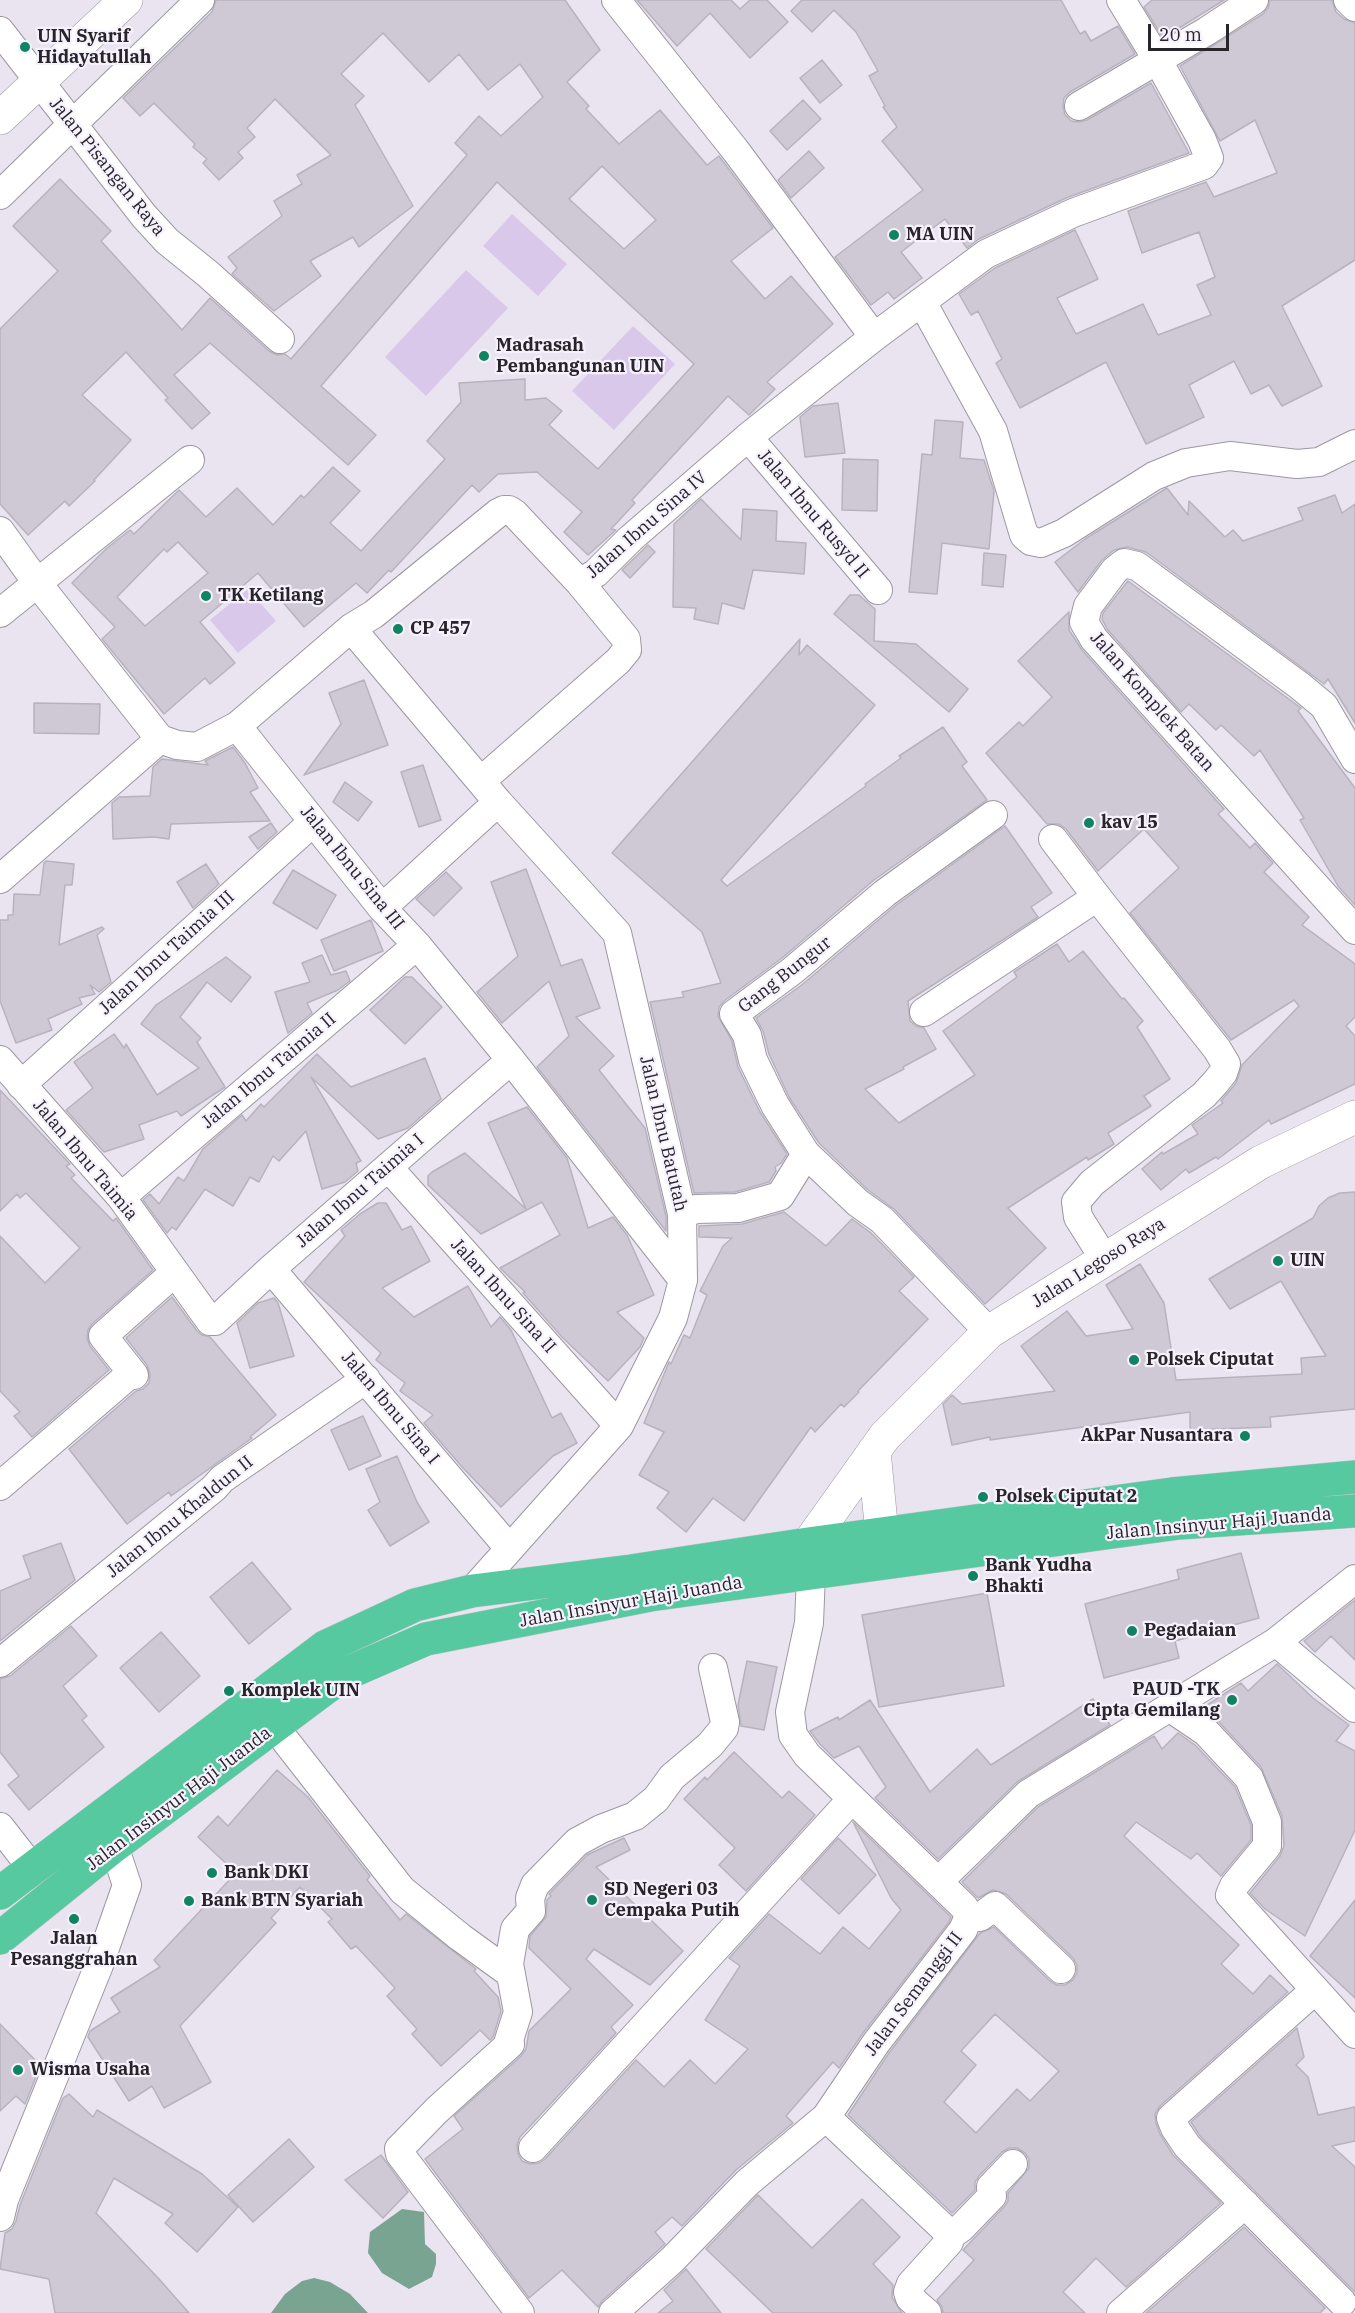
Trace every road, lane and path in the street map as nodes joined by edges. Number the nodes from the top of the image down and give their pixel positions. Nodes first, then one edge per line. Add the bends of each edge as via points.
1 (126, 0) edge
2 (200, 0) edge
3 (616, 0) edge
4 (1121, 0) edge
5 (1254, 0) edge
6 (1348, 0) edge
7 (1355, 7) edge
8 (0, 31) edge
9 (1157, 59) junction
10 (44, 89) junction
11 (1079, 106) dead end
12 (0, 118) edge
13 (71, 122) junction
14 (0, 195) edge
15 (922, 302) junction
16 (874, 337) junction
17 (280, 339) dead end
18 (748, 437) junction
19 (1355, 444) edge
20 (190, 460) dead end
21 (0, 531) edge
22 (580, 583) junction
23 (38, 584) junction
24 (878, 590) dead end
25 (0, 613) edge
26 (351, 628) junction
27 (237, 726) junction
28 (160, 739) junction
29 (1355, 759) edge
30 (489, 792) junction
31 (993, 815) dead end
32 (313, 822) junction
33 (1053, 839) dead end
34 (0, 879) edge
35 (1097, 897) junction
36 (382, 908) junction
37 (1355, 930) edge
38 (417, 945) junction
39 (924, 1011) dead end
40 (511, 1060) junction
41 (6, 1070) edge
42 (1355, 1117) edge
43 (806, 1154) junction
44 (388, 1167) junction
45 (121, 1197) junction
46 (682, 1215) junction
47 (1105, 1260) junction
48 (272, 1269) junction
49 (174, 1273) junction
50 (683, 1280) junction
51 (210, 1321) joint
52 (989, 1332) junction
53 (366, 1379) junction
54 (619, 1426) junction
55 (874, 1451) junction
56 (1355, 1477) edge
57 (0, 1486) edge
58 (1355, 1512) edge
59 (882, 1534) junction
60 (509, 1548) junction
61 (809, 1559) junction
62 (1355, 1579) edge
63 (472, 1591) junction
64 (1276, 1642) junction
65 (0, 1662) edge
66 (713, 1668) dead end
67 (1168, 1707) junction
68 (1355, 1708) edge
69 (274, 1726) junction
70 (852, 1799) junction
71 (0, 1827) edge
72 (114, 1846) junction
73 (32, 1868) junction
74 (938, 1882) junction
75 (0, 1893) edge
76 (969, 1916) junction
77 (0, 1938) edge
78 (1060, 1969) dead end
79 (511, 1974) junction
80 (1315, 1990) junction
81 (1355, 2034) edge
82 (825, 2117) junction
83 (533, 2148) dead end
84 (1013, 2164) dead end
85 (1245, 2204) junction
86 (0, 2217) edge
87 (951, 2235) junction
88 (1342, 2309) edge
89 (520, 2313) edge
90 (613, 2313) edge
91 (927, 2313) edge
92 (1121, 2313) edge

1 - 10 street
2 - 13 street
3 - 16 street via 736,151
4 - 9 street
5 - 9 street
6 - 7 street
8 - 10 street, Jalan Pisangan Raya
9 - 11 street
9 - 15 street, Jalan Ibnu Sina IV via 1202,140 1209,158 1204,165 1073,213 986,254
10 - 12 street
10 - 13 street, Jalan Pisangan Raya
13 - 14 street
13 - 17 street, Jalan Pisangan Raya via 167,241
15 - 16 street, Jalan Ibnu Sina IV
15 - 19 street via 993,431 1024,534 1031,541 1041,543 1064,533 1154,476 1186,463 1230,456 1297,464 1319,462
16 - 18 street, Jalan Ibnu Sina IV
18 - 22 street, Jalan Ibnu Sina IV
18 - 24 street, Jalan Ibnu Rusyd II
20 - 23 street
21 - 23 street
22 - 26 street, Jalan Ibnu Sina IV via 521,520 504,510
22 - 30 street via 626,639 627,650
23 - 25 street
23 - 28 street
26 - 27 street, Jalan Ibnu Sina IV
26 - 30 street
27 - 28 street via 197,747
27 - 32 street, Jalan Ibnu Sina III
28 - 34 street
29 - 37 street, Jalan Komplek Batan via 1324,706 1137,566 1124,563 1115,570 1088,606 1084,622 1094,639
30 - 36 street
30 - 46 street, Jalan Ibnu Batutah via 617,933
31 - 43 street, Gang Bungur via 885,893 792,972 734,1013 775,1105
32 - 36 street, Jalan Ibnu Sina III
32 - 41 street, Jalan Ibnu Taimia III
33 - 35 street
35 - 39 street
35 - 47 street via 1226,1064 1204,1095 1092,1182 1076,1202 1078,1217
36 - 38 street, Jalan Ibnu Sina III
38 - 40 street, Jalan Ibnu Sina III
38 - 45 street, Jalan Ibnu Taimia II
40 - 44 street, Jalan Ibnu Taimia I
40 - 50 street, Jalan Ibnu Sina III
41 - 45 street, Jalan Ibnu Taimia
42 - 47 street, Jalan Legoso Raya via 1261,1162
43 - 46 street via 780,1196 738,1208 696,1209
43 - 52 street, Gang Bungur via 882,1220
44 - 48 street, Jalan Ibnu Taimia I
44 - 54 street, Jalan Ibnu Sina II
45 - 49 street, Jalan Ibnu Taimia
46 - 50 street, Jalan Ibnu Batutah
47 - 52 street, Jalan Legoso Raya
48 - 51 street, Jalan Ibnu Taimia I via 215,1321
48 - 53 street, Jalan Ibnu Sina I
49 - 51 street, Jalan Ibnu Taimia
49 - 57 street via 103,1336 134,1375 129,1375
50 - 54 street, Jalan Ibnu Batutah via 673,1318
52 - 55 street, Jalan Legoso Raya
53 - 60 street, Jalan Ibnu Sina I
53 - 65 street, Jalan Ibnu Khaldun II via 222,1479
54 - 60 street, Jalan Ibnu Batutah
55 - 59 street
55 - 61 street, Jalan Legoso Raya
56 - 59 highway, Jalan Insinyur Haji Juanda via 1172,1494
58 - 61 highway, Jalan Insinyur Haji Juanda via 1179,1523
59 - 61 highway, Jalan Insinyur Haji Juanda
60 - 63 street, Jalan Ibnu Batutah
61 - 63 highway, Jalan Insinyur Haji Juanda via 631,1571
61 - 69 highway, Jalan Insinyur Haji Juanda via 426,1639 343,1675
61 - 70 street, Jalan Semanggi II via 809,1623 790,1712 793,1735 807,1755
62 - 64 street
63 - 73 highway, Jalan Insinyur Haji Juanda via 415,1605 325,1647
64 - 67 street
64 - 68 street
66 - 79 street via 724,1728 672,1777 656,1799 635,1816 577,1842 535,1885 531,1911 515,1929
67 - 74 street via 1028,1794
67 - 80 street via 1206,1732 1249,1778 1267,1822 1267,1846 1230,1895
69 - 72 highway, Jalan Insinyur Haji Juanda
69 - 79 street via 402,1890
70 - 74 street, Jalan Semanggi II
70 - 83 street
71 - 73 street
72 - 77 highway, Jalan Insinyur Haji Juanda
72 - 86 street via 127,1886
73 - 75 highway, Jalan Insinyur Haji Juanda
74 - 76 street, Jalan Semanggi II
76 - 78 street via 980,1917 995,1906
76 - 82 street, Jalan Semanggi II via 963,1930
79 - 89 street via 518,2012 510,2044 437,2110 399,2151
80 - 81 street
80 - 85 street via 1171,2118 1187,2146
82 - 87 street
82 - 90 street, Jalan Semanggi II via 747,2182 672,2260
84 - 87 street via 991,2187 992,2196
85 - 88 street
85 - 92 street
87 - 91 street via 908,2292

